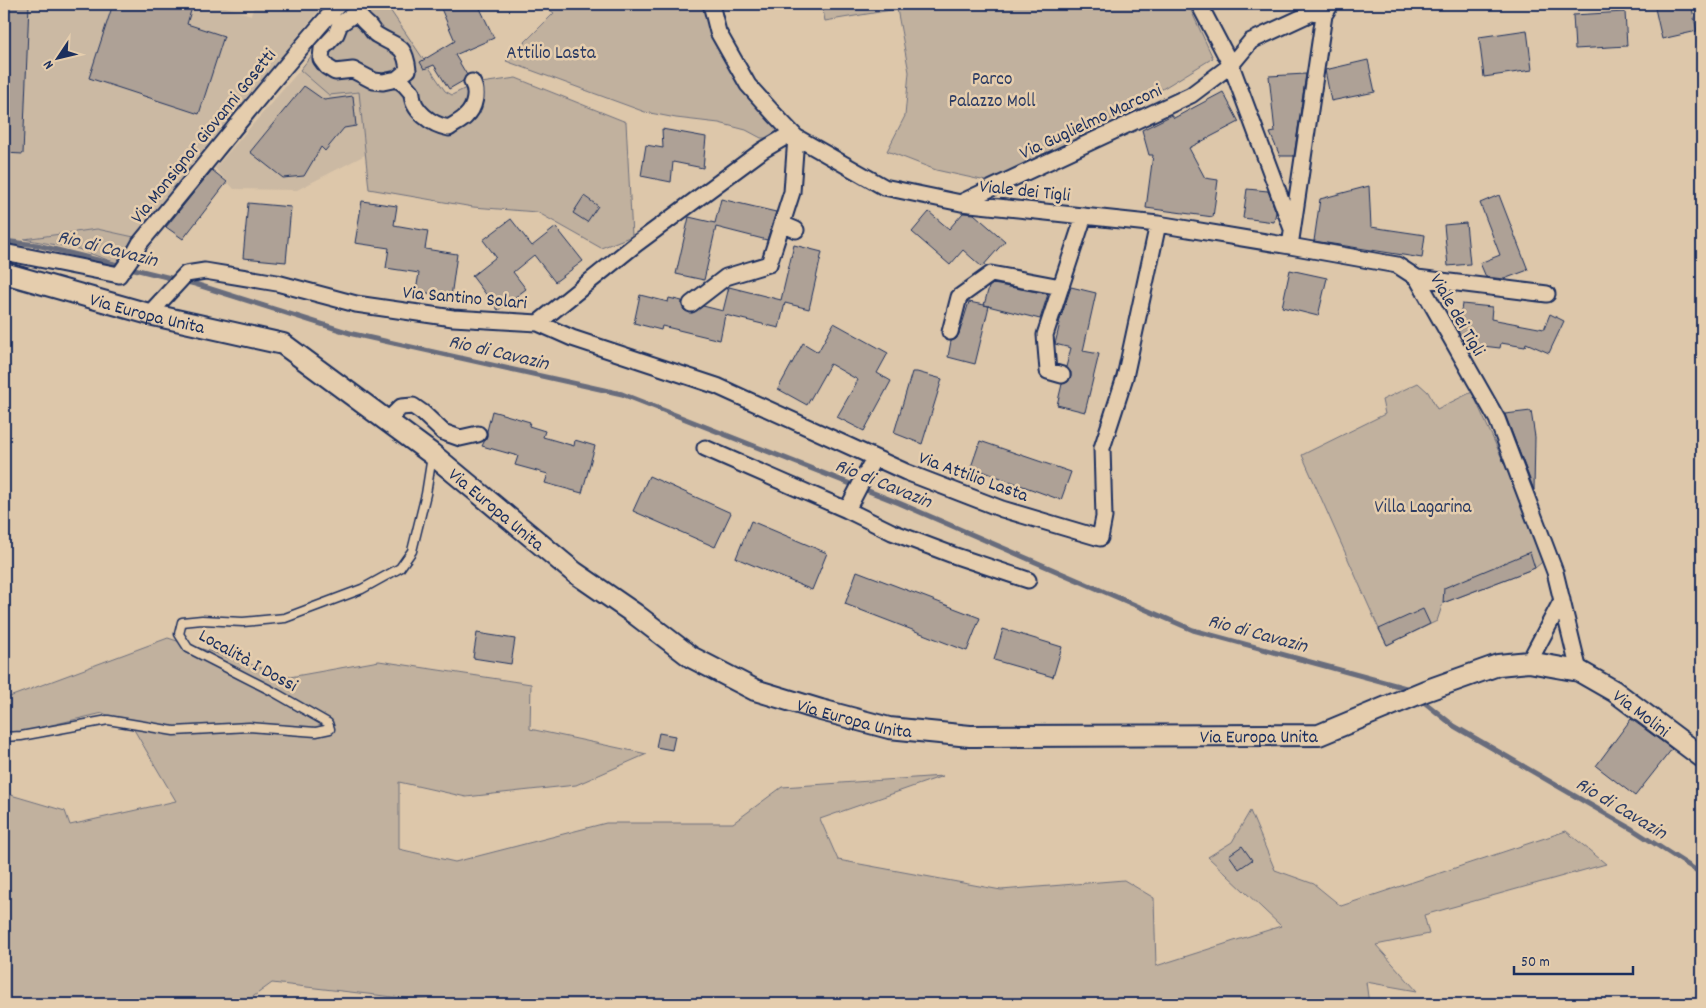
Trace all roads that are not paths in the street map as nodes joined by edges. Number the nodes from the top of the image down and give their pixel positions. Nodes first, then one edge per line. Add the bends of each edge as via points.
1 (339, 4) edge
2 (710, 4) edge
3 (1199, 4) edge
4 (1331, 4) edge
5 (355, 8) edge
6 (1231, 65) junction
7 (397, 79) junction
8 (472, 82) dead end
9 (796, 137) junction
10 (961, 203) junction
11 (1084, 216) junction
12 (782, 224) junction
13 (1158, 224) junction
14 (796, 230) dead end
15 (1293, 230) junction
16 (1290, 246) junction
17 (4, 252) edge
18 (4, 273) edge
19 (1417, 278) junction
20 (1061, 287) junction
21 (1546, 294) dead end
22 (691, 304) dead end
23 (149, 314) junction
24 (538, 323) junction
25 (950, 332) dead end
26 (1062, 375) dead end
27 (387, 421) junction
28 (478, 434) dead end
29 (705, 448) dead end
30 (432, 454) junction
31 (874, 458) junction
32 (847, 510) junction
33 (1028, 580) dead end
34 (1562, 600) junction
35 (1529, 662) junction
36 (1579, 671) junction
37 (4, 737) edge
38 (1702, 758) edge

1 - 17 street, Via Monsignor Giovanni Gosetti via 288,61 140,243 119,276
2 - 9 street, Viale dei Tigli via 718,32 748,85
3 - 6 street
4 - 6 street, Via Guglielmo Marconi via 1251,41
4 - 15 street via 1324,15
5 - 7 street via 375,34 401,49 408,70
5 - 7 street via 322,49 322,59 335,72 353,70 374,81
6 - 10 street, Via Guglielmo Marconi via 1191,95
6 - 15 street
7 - 8 street via 412,93 418,110 442,127 449,128 467,116 472,107 476,97
9 - 10 street, Viale dei Tigli via 884,186
9 - 12 street via 792,192
9 - 24 street, Via Santino Solari via 785,137 763,150 636,244
10 - 11 street, Viale dei Tigli
11 - 13 street, Viale dei Tigli
11 - 20 street, Viale dei Tigli
12 - 14 street
12 - 22 street via 769,264 726,277
13 - 16 street, Viale dei Tigli
13 - 31 street, Via Attilio Lasta via 1125,377 1102,448 1104,517 1100,538 1002,508
15 - 16 street
16 - 19 street, Viale dei Tigli via 1396,265
18 - 23 main road, Via Europa Unita
19 - 21 street
19 - 34 street, Viale dei Tigli via 1497,419 1555,572
20 - 25 street via 991,274 959,298
20 - 26 street, Viale dei Tigli via 1045,335 1048,371
23 - 24 street, Via Santino Solari via 186,274 205,271 277,283 356,304 454,318
23 - 27 main road, Via Europa Unita via 283,344
24 - 31 street, Via Attilio Lasta via 572,338 717,386
27 - 28 street, Via Europa Unita via 401,407 413,406 443,432 460,438
27 - 30 main road, Via Europa Unita
29 - 32 street
30 - 35 main road, Via Europa Unita via 574,572 691,657 755,690 889,728 970,736 1319,735 1498,665
30 - 37 lane, Località I Dossi via 412,551 400,568 362,589 285,618 182,622 179,634 188,648 320,718 328,723 330,729 316,732 249,727 174,732 108,720
31 - 32 street
32 - 33 street via 892,532
34 - 35 street
34 - 36 street, Viale dei Tigli
35 - 36 main road, Via Molini
36 - 38 main road, Via Molini via 1614,691

